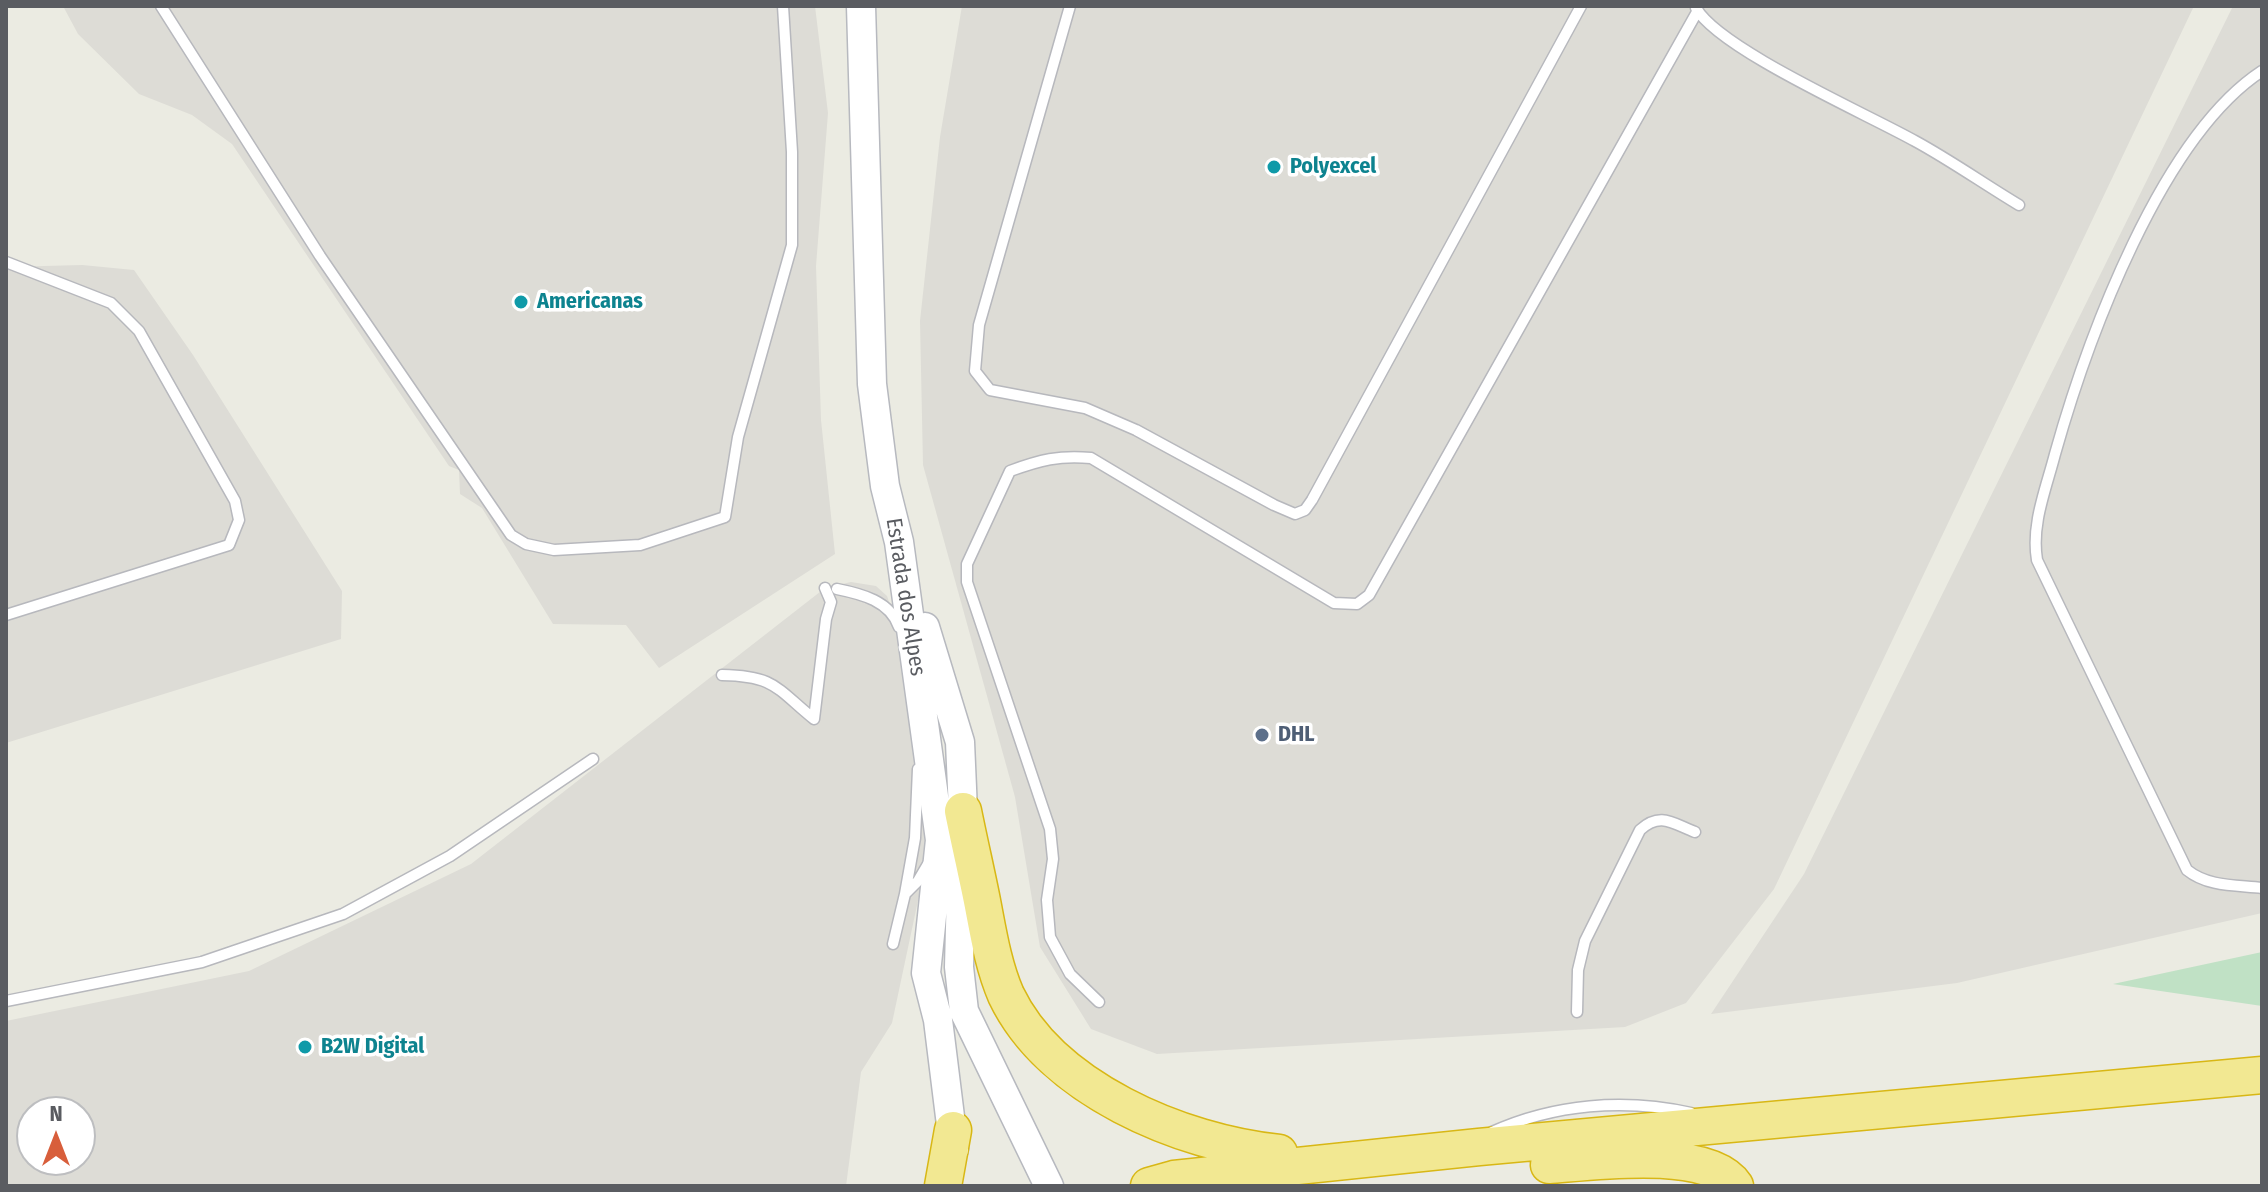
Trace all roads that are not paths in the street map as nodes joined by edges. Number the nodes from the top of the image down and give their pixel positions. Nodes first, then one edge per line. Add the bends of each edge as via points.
1 (161, 6) edge
2 (783, 6) edge
3 (861, 6) edge
4 (1070, 6) edge
5 (1581, 6) edge
6 (1696, 9) edge
7 (2262, 71) edge
8 (2019, 205) dead end
9 (6, 262) edge
10 (899, 542) junction
11 (825, 588) dead end
12 (837, 589) dead end
13 (6, 615) edge
14 (722, 675) dead end
15 (593, 759) dead end
16 (963, 811) junction
17 (1695, 832) dead end
18 (940, 840) junction
19 (2262, 888) edge
20 (905, 894) junction
21 (893, 944) dead end
22 (6, 1001) edge
23 (1099, 1002) dead end
24 (1577, 1012) dead end
25 (2262, 1075) edge
26 (953, 1130) junction
27 (1356, 1161) junction
28 (943, 1186) edge
29 (954, 1186) edge
30 (1049, 1186) edge
31 (1149, 1186) edge
32 (1296, 1186) edge
33 (1735, 1186) edge

1 - 2 lane via 320,256 511,535 554,550 640,545 725,517 738,437 792,245
3 - 10 main road, Estrada dos Alpes via 872,384 885,486
4 - 5 lane via 979,325 975,371 990,390 1085,408 1136,430 1295,514 1312,500
6 - 8 lane via 1748,52 1918,142
6 - 23 lane via 1369,595 1357,604 1334,603 1091,458 1042,459 1010,471 967,564 967,582 1050,829 1050,937 1070,974
7 - 19 lane via 2223,104 2192,143 2125,259 2063,425 2034,539 2037,560 2187,870 2210,882
9 - 13 lane via 111,303 139,331 235,501 239,520 229,545
10 - 16 main road via 960,742
10 - 18 main road, Estrada dos Alpes
11 - 14 lane via 831,602 814,719 767,680
12 - 20 lane via 883,605 896,617 905,647 916,700 918,749 915,838
15 - 22 lane via 450,856 343,914 202,962
16 - 27 highway via 988,939 1006,994 1051,1054 1129,1109 1166,1127 1246,1150
16 - 30 main road via 959,967 964,1011
17 - 24 lane via 1661,819 1640,830 1585,941
18 - 20 lane
18 - 26 main road, Estrada dos Alpes via 926,973
20 - 21 lane
25 - 27 highway
26 - 28 highway
26 - 29 main road, Estrada dos Alpes
27 - 31 highway
32 - 33 highway via 1625,1159 1702,1165

